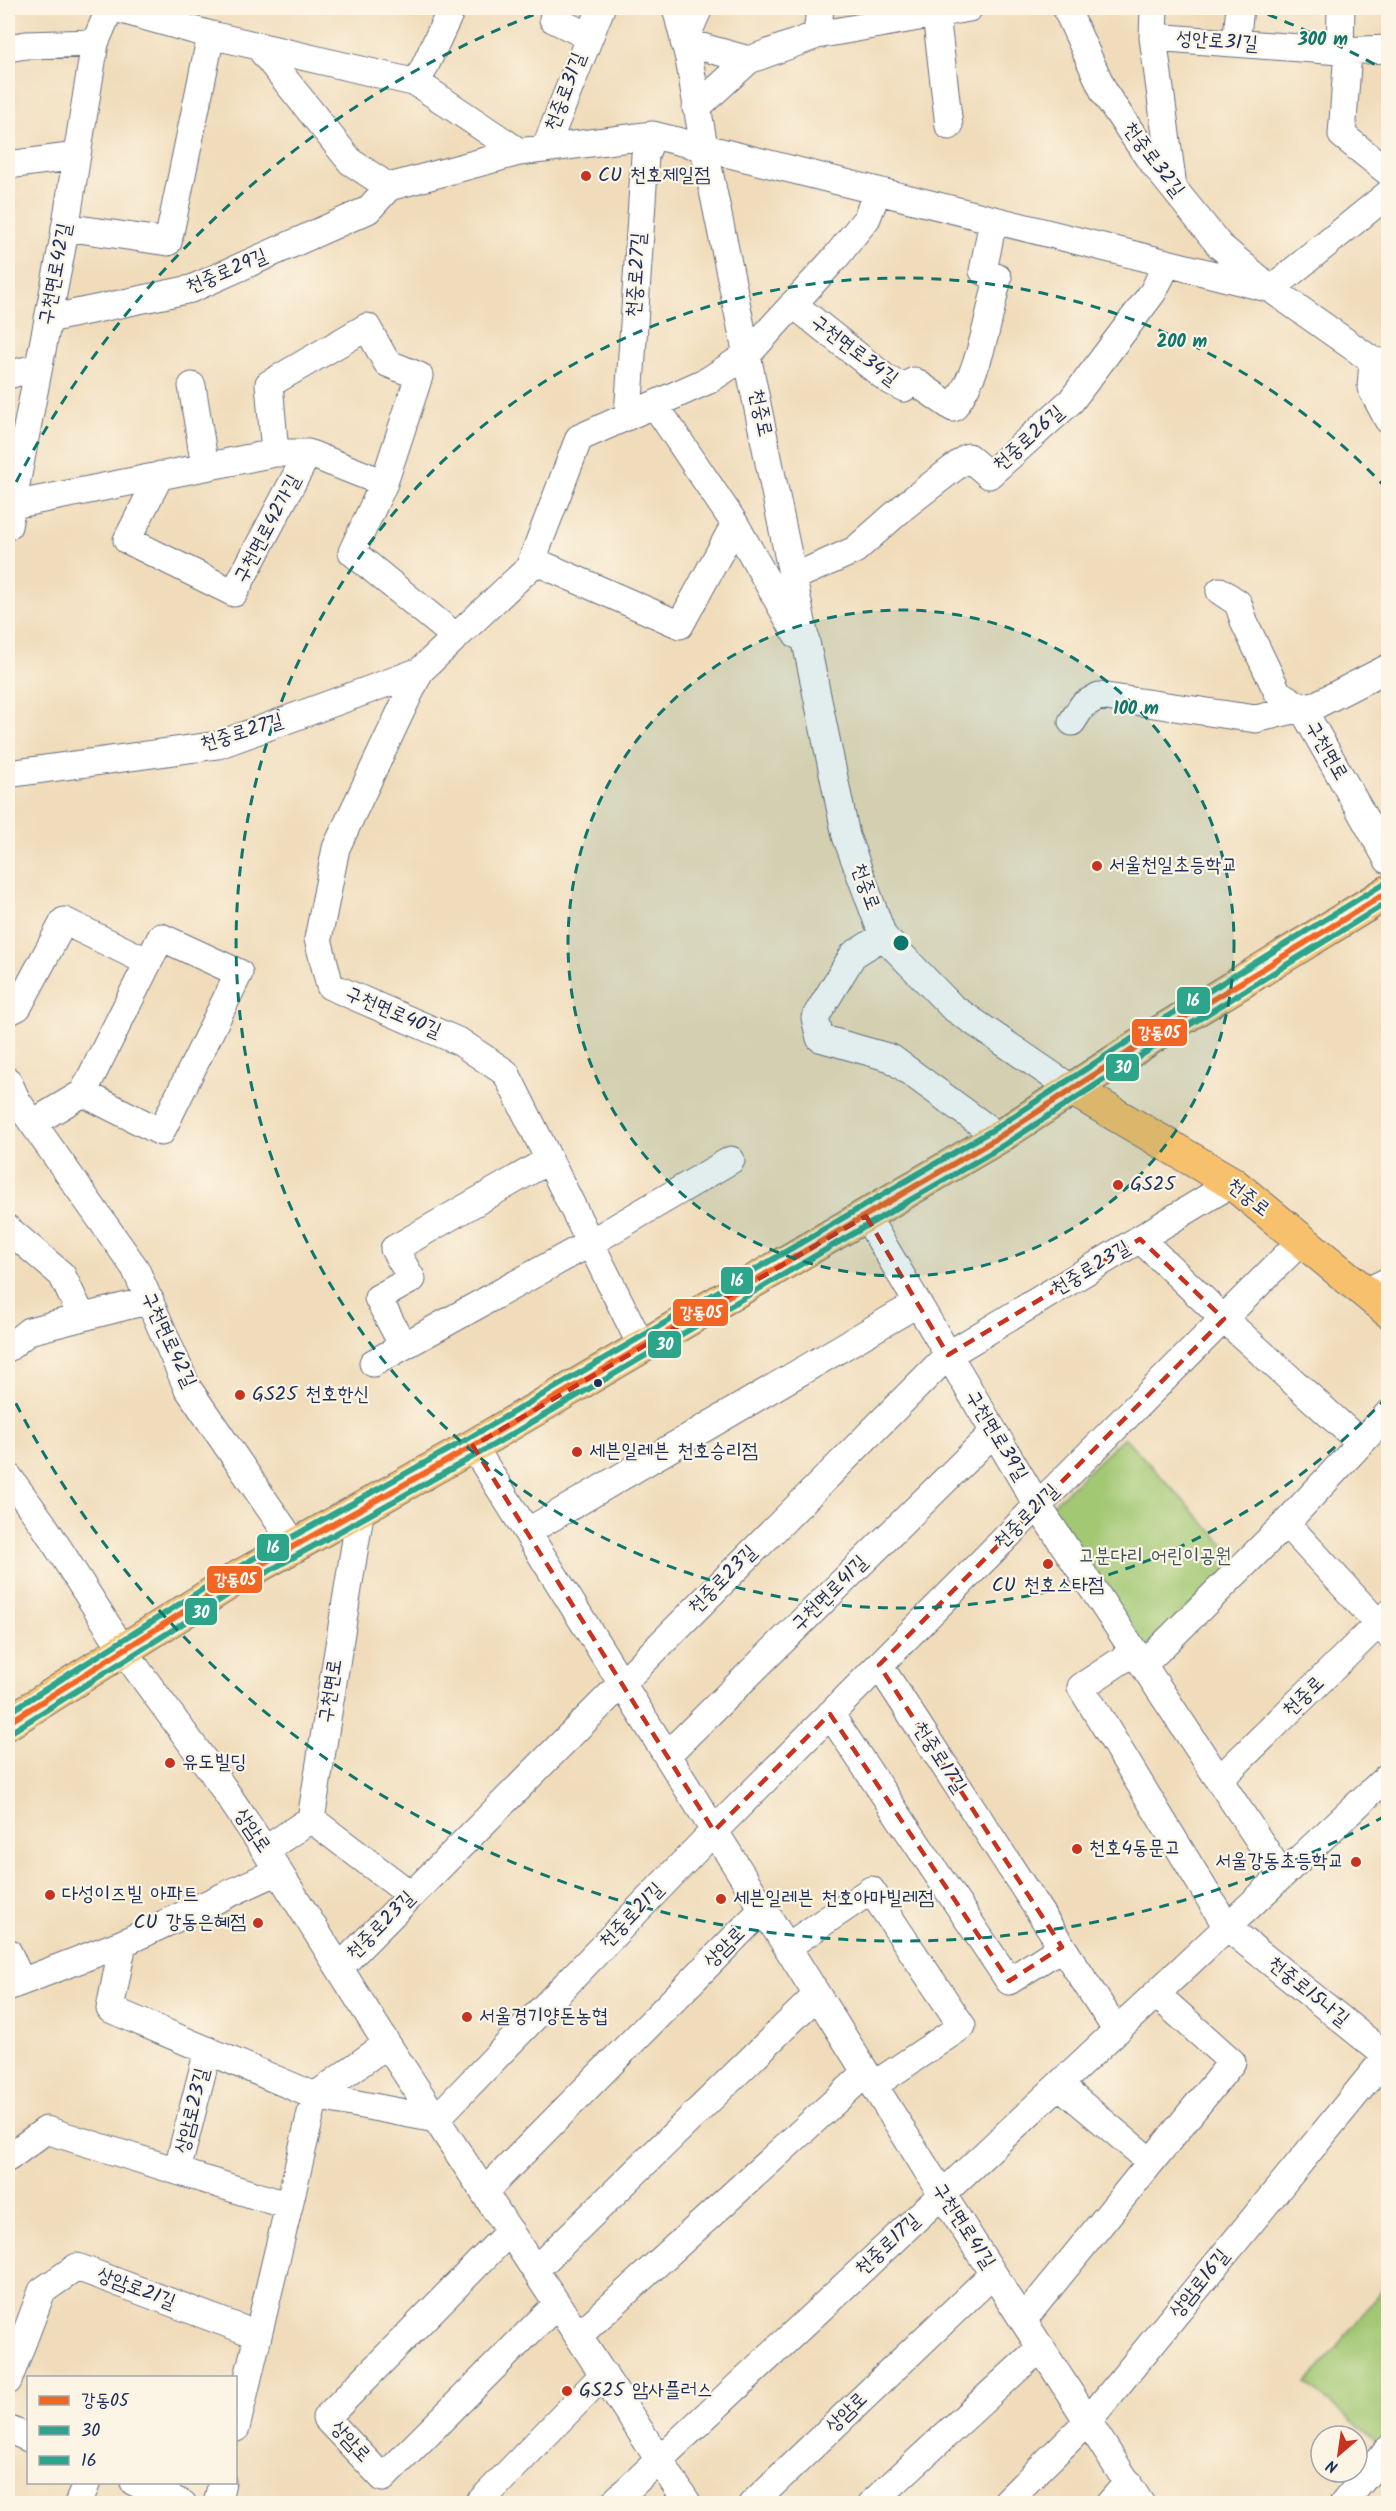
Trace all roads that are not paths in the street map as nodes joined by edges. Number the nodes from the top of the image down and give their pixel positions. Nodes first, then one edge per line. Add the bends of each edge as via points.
1 (110, 8) edge
2 (115, 8) edge
3 (452, 8) edge
4 (557, 8) edge
5 (601, 8) edge
6 (676, 8) edge
7 (699, 8) edge
8 (819, 8) edge
9 (969, 8) edge
10 (1066, 8) edge
11 (1154, 8) edge
12 (1240, 8) edge
13 (1341, 8) edge
14 (146, 12) edge
15 (936, 14) junction
16 (211, 34) junction
17 (817, 35) junction
18 (588, 36) junction
19 (1153, 37) junction
20 (684, 42) junction
21 (95, 43) junction
22 (1236, 43) junction
23 (258, 46) junction
24 (8, 48) edge
25 (1389, 49) edge
26 (1344, 51) junction
27 (749, 60) junction
28 (417, 83) junction
29 (696, 108) junction
30 (949, 126) dead end
31 (653, 135) junction
32 (704, 147) junction
33 (532, 150) junction
34 (77, 156) junction
35 (8, 165) edge
36 (1389, 172) edge
37 (389, 187) junction
38 (1173, 188) junction
39 (877, 192) junction
40 (1389, 194) edge
41 (993, 221) junction
42 (65, 227) junction
43 (1167, 264) junction
44 (1271, 289) junction
45 (793, 304) junction
46 (48, 319) junction
47 (748, 354) junction
48 (1381, 362) edge
49 (38, 367) junction
50 (8, 375) edge
51 (192, 386) dead end
52 (655, 405) junction
53 (628, 417) junction
54 (1389, 420) edge
55 (274, 453) junction
56 (308, 453) junction
57 (205, 467) junction
58 (160, 475) junction
59 (384, 483) junction
60 (9, 512) edge
61 (735, 524) junction
62 (532, 560) junction
63 (794, 578) junction
64 (1220, 591) dead end
65 (456, 637) junction
66 (809, 657) junction
67 (1389, 668) edge
68 (420, 672) junction
69 (1302, 708) junction
70 (1072, 722) dead end
71 (8, 774) edge
72 (1389, 860) edge
73 (1389, 892) edge
74 (883, 936) junction
75 (148, 962) junction
76 (8, 1012) edge
77 (8, 1081) edge
78 (1072, 1089) junction
79 (83, 1093) junction
80 (27, 1128) edge
81 (999, 1137) junction
82 (549, 1160) junction
83 (731, 1160) dead end
84 (1232, 1183) junction
85 (866, 1216) junction
86 (10, 1235) edge
87 (1140, 1239) junction
88 (1302, 1240) junction
89 (590, 1243) junction
90 (1381, 1295) edge
91 (150, 1300) junction
92 (918, 1304) junction
93 (82, 1317) junction
94 (1224, 1319) junction
95 (403, 1346) junction
96 (642, 1347) junction
97 (8, 1348) edge
98 (948, 1354) junction
99 (373, 1364) dead end
100 (1389, 1414) edge
101 (994, 1432) junction
102 (1361, 1443) junction
103 (473, 1446) junction
104 (8, 1476) edge
105 (1038, 1506) junction
106 (361, 1508) junction
107 (1286, 1523) junction
108 (527, 1532) junction
109 (294, 1545) junction
110 (1385, 1624) edge
111 (123, 1650) junction
112 (1139, 1658) junction
113 (879, 1665) junction
114 (621, 1682) junction
115 (830, 1714) junction
116 (8, 1722) edge
117 (667, 1755) junction
118 (1389, 1776) edge
119 (1219, 1780) junction
120 (311, 1819) junction
121 (714, 1831) junction
122 (272, 1861) junction
123 (1282, 1875) junction
124 (411, 1895) junction
125 (764, 1909) junction
126 (1227, 1927) junction
127 (123, 1943) junction
128 (787, 1947) junction
129 (1062, 1947) junction
130 (8, 1952) edge
131 (340, 1966) junction
132 (14, 1984) edge
133 (1156, 1994) junction
134 (817, 1995) junction
135 (1116, 2031) junction
136 (387, 2044) junction
137 (208, 2050) junction
138 (1388, 2056) edge
139 (870, 2079) junction
140 (1059, 2085) junction
141 (315, 2096) junction
142 (436, 2119) junction
143 (8, 2158) edge
144 (1151, 2162) junction
145 (177, 2171) junction
146 (484, 2192) junction
147 (942, 2194) junction
148 (289, 2206) junction
149 (510, 2231) junction
150 (535, 2270) junction
151 (993, 2274) junction
152 (557, 2304) junction
153 (1023, 2320) junction
154 (258, 2335) junction
155 (578, 2336) junction
156 (1041, 2347) junction
157 (604, 2374) junction
158 (8, 2381) edge
159 (1088, 2421) junction
160 (237, 2424) edge
161 (8, 2429) edge
162 (27, 2438) edge
163 (1389, 2449) edge
164 (659, 2459) junction
165 (86, 2484) edge
166 (138, 2484) edge
167 (222, 2484) edge
168 (1135, 2493) edge
169 (78, 2504) edge
170 (183, 2504) edge
171 (218, 2504) edge
172 (478, 2504) edge
173 (612, 2504) edge
174 (688, 2504) edge
175 (752, 2504) edge
176 (870, 2504) edge
177 (1004, 2504) edge
178 (1109, 2504) edge
179 (1343, 2504) edge

1 - 21 street, 구천면로42길
2 - 14 street
3 - 28 street
4 - 18 street, 천중로31길 via 553,19
5 - 18 street, 천중로31길
6 - 20 street, 천중로
7 - 20 street
8 - 17 street
9 - 15 street
10 - 38 street, 천중로32길 via 1105,94
11 - 19 street
12 - 22 street
13 - 26 street
14 - 16 street
15 - 17 street
15 - 30 street
16 - 23 street
16 - 42 street via 168,242
17 - 27 street
18 - 33 street, 천중로31길
19 - 22 street, 성안로31길
19 - 38 street
20 - 27 street
20 - 29 street, 천중로
21 - 24 street
21 - 34 street, 구천면로42길
22 - 26 street, 성안로31길
23 - 28 street
23 - 37 street via 351,162
25 - 26 street, 성안로31길
26 - 36 street via 1342,135
27 - 29 street
28 - 33 street
29 - 32 street, 천중로
31 - 32 street
31 - 33 street
31 - 53 street, 천중로27길 via 645,155
32 - 39 street
32 - 47 street, 천중로
33 - 37 street
34 - 35 street
34 - 42 street, 구천면로42길
37 - 46 street, 천중로29길 via 368,210 191,290
38 - 44 street, 천중로32길 via 1220,246
39 - 41 street
39 - 45 street, 구천면로34길 via 867,218
40 - 44 street
41 - 43 street
41 - 45 street, 구천면로34길 via 983,271 998,278 976,366 953,408 914,381 904,388 887,379
42 - 46 street, 구천면로42길
43 - 44 street
43 - 63 street, 천중로26길 via 1153,292 1071,401 989,475 968,457 855,550
44 - 48 street
45 - 47 street
46 - 49 street, 구천면로42길
47 - 52 street, 천중로27길 via 709,380
47 - 63 street, 천중로
48 - 54 street via 1371,388
49 - 50 street
49 - 60 street, 구천면로42길
51 - 57 street
52 - 53 street, 천중로27길
52 - 61 street
53 - 62 street, 천중로27길 via 579,438
55 - 56 street, 구천면로42가길
55 - 57 street, 구천면로42가길
55 - 59 street, 구천면로42가길 via 269,384 367,327 387,363 419,376
56 - 58 street, 구천면로42가길 via 234,594 127,540
56 - 59 street, 구천면로42가길
57 - 58 street, 구천면로42가길
58 - 60 street, 구천면로42가길
59 - 65 street via 352,552
61 - 62 street via 680,626
61 - 66 street
62 - 65 street, 천중로27길
63 - 66 street, 천중로
64 - 69 street, 구천면로 via 1238,603 1278,693
65 - 68 street, 천중로27길
66 - 74 street, 천중로 via 846,836
67 - 69 street via 1318,704
68 - 71 street, 천중로27길 via 218,744
68 - 82 street, 구천면로40길 via 336,848 318,939 330,986 460,1042 506,1073
69 - 70 street via 1256,719 1099,696 1083,705
69 - 72 street, 구천면로
73 - 78 main road
74 - 78 street, 천중로 via 952,1007
74 - 81 street via 853,955 815,1018 820,1038 891,1058
75 - 76 street via 64,921 18,1007
75 - 79 street
75 - 79 street via 161,937 239,973 161,1132
77 - 80 street, 구천면로42길
78 - 81 main road
78 - 84 main road, 천중로
79 - 80 street
80 - 91 street, 구천면로42길 via 135,1268
81 - 85 main road
82 - 89 street, 구천면로40길
82 - 95 street via 394,1249 412,1279 378,1298
83 - 89 street
84 - 87 street, 천중로23길
84 - 88 main road, 천중로
85 - 92 street, 구천면로39길
85 - 96 main road
86 - 93 street via 62,1275
87 - 94 street, 천중로23길
87 - 98 street, 천중로23길
88 - 90 main road, 천중로
88 - 94 street, 천중로21길
89 - 95 street
89 - 96 street, 구천면로40길
91 - 93 street
91 - 109 street, 구천면로42길 via 187,1387
92 - 98 street, 구천면로39길
92 - 108 street
93 - 97 street via 29,1331
94 - 102 street
94 - 105 street, 천중로21길
95 - 99 street
96 - 103 main road
98 - 101 street, 구천면로39길
98 - 114 street, 천중로23길
100 - 102 street
101 - 105 street, 구천면로39길
101 - 117 street, 구천면로41길
102 - 107 street
103 - 106 main road
103 - 108 street, 구천면로41길
104 - 111 street, 상암로 via 44,1524
105 - 112 street, 구천면로39길
105 - 113 street, 천중로21길
106 - 109 main road
106 - 120 street, 구천면로
107 - 110 street
107 - 112 street
108 - 114 street, 구천면로41길
109 - 111 main road
110 - 119 street, 천중로
111 - 116 main road
111 - 122 street, 상암로
112 - 119 street, 구천면로39길
112 - 126 street via 1081,1687
113 - 115 street, 천중로21길
113 - 129 street, 천중로17길
114 - 117 street, 구천면로41길
114 - 124 street, 천중로23길
115 - 121 street, 천중로21길
115 - 129 street via 1008,1981
117 - 121 street, 구천면로41길
118 - 123 street, 천중로17길
119 - 123 street, 구천면로39길
120 - 122 street
120 - 124 street
121 - 125 street, 구천면로41길
121 - 142 street, 천중로21길
122 - 127 street
122 - 131 street, 상암로
123 - 126 street, 천중로17길
124 - 131 street, 천중로23길
125 - 128 street, 구천면로41길
125 - 146 street, 상암로
126 - 133 street, 천중로17길
126 - 138 street, 천중로15나길
127 - 132 street
127 - 137 street, 상암로23길 via 110,2009
128 - 134 street, 구천면로41길
128 - 139 street via 871,1890 962,2026
129 - 135 street, 천중로17길
130 - 132 street
131 - 136 street, 상암로
133 - 135 street, 천중로17길
133 - 144 street via 1232,2062
134 - 139 street, 구천면로41길
134 - 150 street
135 - 140 street, 천중로17길
136 - 141 street
136 - 142 street, 상암로
137 - 141 street, 상암로23길
137 - 145 street, 상암로23길
138 - 159 street, 상암로16길
139 - 147 street, 구천면로41길
139 - 155 street
140 - 144 street
140 - 147 street, 천중로17길
141 - 142 street, 상암로23길
141 - 148 street
142 - 146 street, 상암로
143 - 145 street via 46,2130
144 - 153 street
145 - 148 street
146 - 149 street, 상암로
147 - 151 street, 구천면로41길
147 - 164 street, 천중로17길
148 - 154 street
149 - 150 street, 상암로
149 - 152 street, 상암로 via 326,2418 384,2478
150 - 152 street, 상암로
151 - 153 street, 구천면로41길
151 - 175 street, 상암로
152 - 155 street, 상암로
153 - 156 street, 구천면로41길
154 - 158 street, 상암로21길 via 77,2267 42,2291
154 - 160 street
155 - 157 street, 상암로
156 - 159 street, 구천면로41길
156 - 176 street
157 - 164 street, 상암로
157 - 172 street
159 - 168 street, 구천면로41길
159 - 177 street, 상암로16길
161 - 162 street
163 - 179 street
164 - 173 street, 천중로17길
164 - 174 street, 상암로
165 - 169 street
166 - 170 street
167 - 171 street
168 - 178 street

